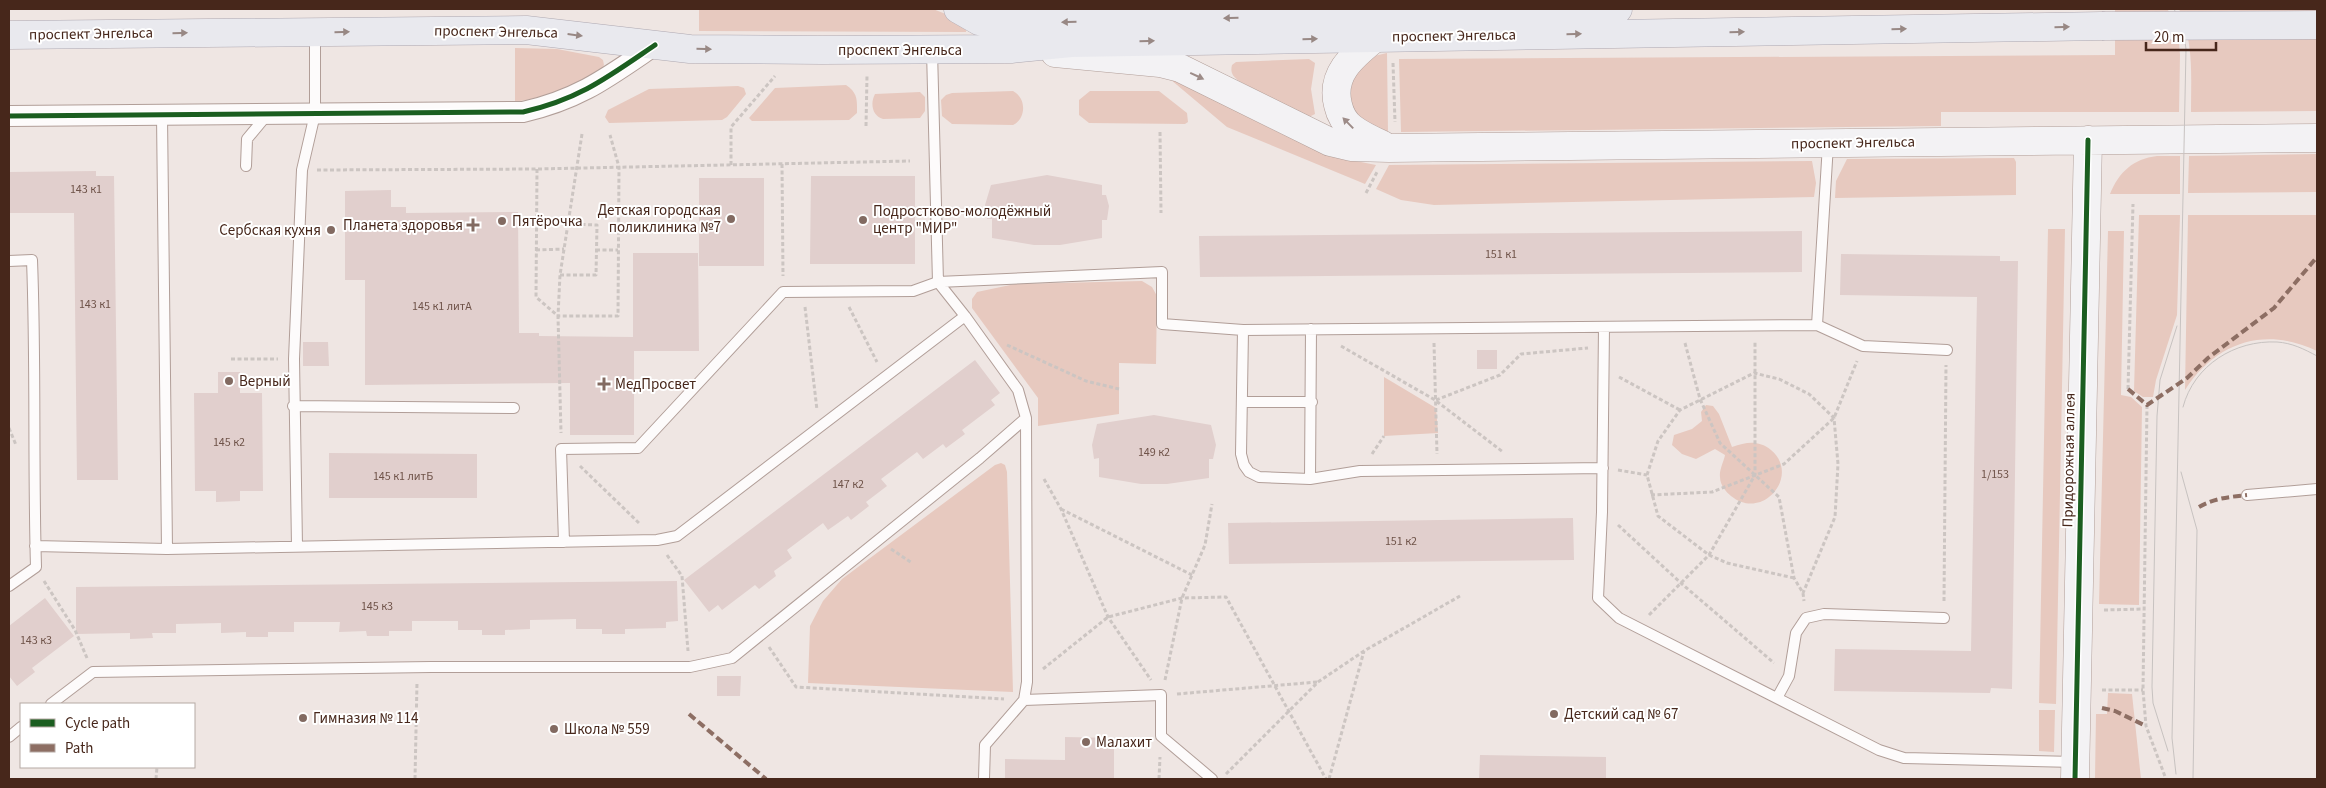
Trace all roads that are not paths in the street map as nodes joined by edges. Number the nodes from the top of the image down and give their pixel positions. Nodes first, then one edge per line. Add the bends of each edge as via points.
1 (958, 9) edge
2 (1618, 9) edge
3 (2317, 25) edge
4 (315, 32) junction
5 (9, 35) edge
6 (655, 45) junction
7 (1384, 46) junction
8 (1012, 49) junction
9 (932, 51) junction
10 (315, 114) junction
11 (267, 115) junction
12 (9, 116) edge
13 (162, 116) junction
14 (2317, 138) edge
15 (2088, 140) junction
16 (1828, 143) junction
17 (1388, 148) junction
18 (246, 166) dead end
19 (9, 260) edge
20 (938, 282) junction
21 (965, 316) junction
22 (1817, 325) junction
23 (1604, 326) junction
24 (1311, 329) junction
25 (1243, 330) junction
26 (1947, 350) road end
27 (1242, 402) junction
28 (1312, 402) junction
29 (294, 406) junction
30 (514, 408) dead end
31 (1026, 418) junction
32 (1602, 468) junction
33 (1310, 479) junction
34 (2317, 489) edge
35 (2247, 495) dead end
36 (564, 542) junction
37 (35, 546) junction
38 (297, 546) junction
39 (166, 549) junction
40 (9, 586) edge
41 (1944, 618) road end
42 (1777, 698) junction
43 (1024, 700) junction
44 (52, 703) edge
45 (20, 728) edge
46 (9, 737) edge
47 (2075, 771) edge
48 (984, 779) edge
49 (1212, 779) edge

2 -> 1 main road, проспект Энгельса via 1007,24 979,21
7 -> 3 main road, проспект Энгельса, bridge via 2102,26
5 -> 4 main road, проспект Энгельса
4 -> 6 main road, проспект Энгельса via 526,30
4 - 10 lane
6 -> 9 main road, проспект Энгельса via 690,49
6 - 10 street via 576,96 523,112
8 -> 7 main road, проспект Энгельса via 1071,43
17 -> 7 main road, проспект Энгельса via 1350,127 1341,115 1336,95 1337,79 1356,54
8 - 9 main road, проспект Энгельса
8 -> 17 main road, проспект Энгельса via 1160,63 1194,74 1330,142 1351,147
9 - 20 lane
10 - 11 street
10 - 29 lane via 302,170
11 - 13 street
11 - 18 lane via 247,139
12 - 13 street
13 - 39 lane
14 - 15 main road, проспект Энгельса
15 - 16 main road, проспект Энгельса
15 - 47 main road, Придорожная аллея
16 - 17 main road, проспект Энгельса
16 - 22 lane
19 - 37 lane via 32,260
20 - 21 lane
20 - 25 lane via 1162,272 1162,324
20 - 36 lane via 913,291 783,292 638,448 561,448
21 - 31 lane via 1018,390
21 - 36 lane via 677,536 657,540
22 - 23 lane
22 - 26 lane via 1863,346
23 - 24 lane
23 - 32 lane
24 - 25 lane
24 - 28 lane
25 - 27 lane
27 - 28 lane
27 - 33 lane via 1240,454 1249,472 1259,476
28 - 33 lane
29 - 30 lane
29 - 38 lane
31 - 43 lane via 1027,682
31 - 44 lane via 732,658 690,667 93,672
32 - 33 lane via 1360,471
32 - 42 lane via 1598,598 1619,618
34 - 35 lane
36 - 38 lane
37 - 39 lane
37 - 40 lane via 36,567
38 - 39 lane
41 - 42 lane via 1824,614 1806,618 1796,633 1789,676
42 - 47 lane via 1879,750 1904,758
43 - 48 lane via 985,745
43 - 49 lane via 1161,695 1160,736
45 - 46 lane

